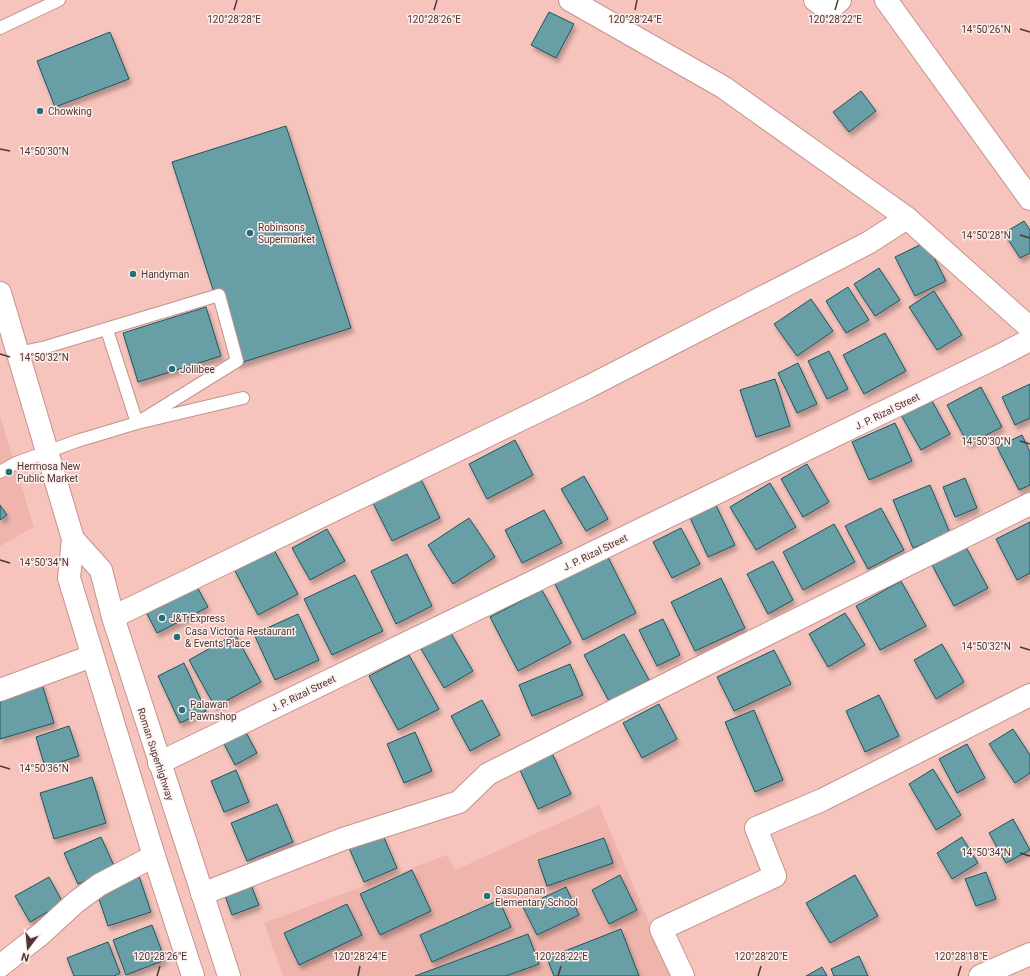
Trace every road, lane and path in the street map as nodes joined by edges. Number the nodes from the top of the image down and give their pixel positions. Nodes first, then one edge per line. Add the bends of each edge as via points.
1 (59, 0) edge
2 (570, 0) edge
3 (815, 0) edge
4 (840, 0) edge
5 (886, 0) edge
6 (0, 28) edge
7 (1030, 198) edge
8 (907, 218) junction
9 (0, 293) edge
10 (1030, 328) edge
11 (107, 330) junction
12 (1030, 340) edge
13 (18, 353) junction
14 (243, 398) dead end
15 (137, 423) junction
16 (47, 452) junction
17 (0, 472) edge
18 (1030, 504) edge
19 (73, 539) junction
20 (112, 617) junction
21 (92, 656) junction
22 (0, 690) edge
23 (1030, 695) edge
24 (159, 763) junction
25 (154, 856) junction
26 (202, 894) junction
27 (1030, 954) edge
28 (0, 966) edge
29 (193, 976) edge
30 (229, 976) edge
31 (683, 976) edge
32 (980, 976) edge

1 - 6 lane
2 - 8 street via 723,87
3 - 4 street via 829,10
5 - 7 street
8 - 10 street
8 - 20 street via 868,243 588,387
9 - 13 street, Roman Superhighway
11 - 13 lane via 46,348
11 - 15 lane
11 - 15 lane via 219,296 237,361
12 - 24 street, J. P. Rizal Street
13 - 16 street, Roman Superhighway
14 - 15 lane
15 - 16 lane
16 - 17 lane via 16,463
16 - 19 street, Roman Superhighway
18 - 26 street via 488,774 459,802 343,839
19 - 20 street, Roman Superhighway via 101,570
19 - 21 street, Roman Superhighway via 69,578
20 - 24 street, Roman Superhighway
21 - 22 street
21 - 25 street, Roman Superhighway
23 - 31 street via 822,800 756,828 775,876 661,929
24 - 26 street, Roman Superhighway
25 - 28 street via 99,885
25 - 29 street, Roman Superhighway
26 - 30 street, Roman Superhighway
27 - 32 street

